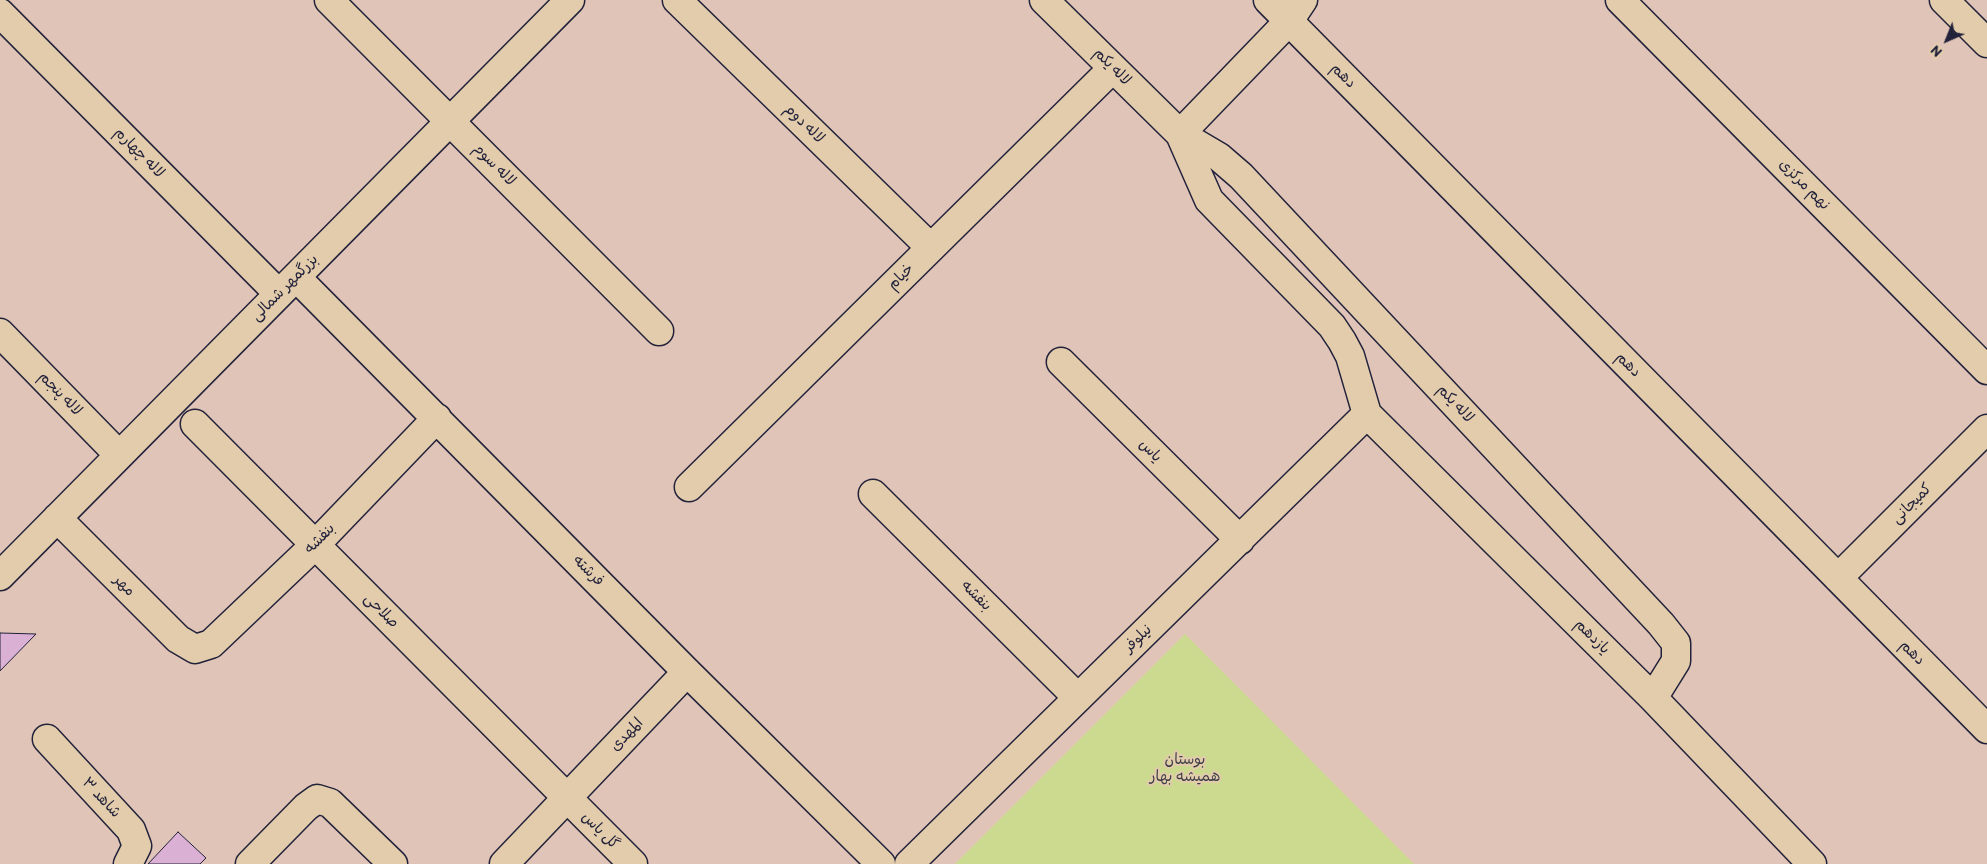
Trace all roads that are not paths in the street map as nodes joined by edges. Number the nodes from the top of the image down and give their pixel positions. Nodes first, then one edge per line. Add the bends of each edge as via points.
1 (329, 0) edge
2 (570, 0) edge
3 (677, 0) edge
4 (1044, 0) edge
5 (1268, 0) edge
6 (1321, 0) edge
7 (1620, 0) edge
8 (1944, 0) edge
9 (1296, 11) edge
10 (0, 13) edge
11 (1987, 43) edge
12 (1113, 68) junction
13 (450, 121) junction
14 (1180, 134) junction
15 (931, 248) junction
16 (288, 285) junction
17 (659, 331) dead end
18 (0, 334) edge
19 (1061, 362) dead end
20 (1987, 370) edge
21 (1367, 414) junction
22 (437, 418) junction
23 (195, 424) dead end
24 (1987, 429) edge
25 (119, 455) junction
26 (689, 487) dead end
27 (873, 494) dead end
28 (57, 518) junction
29 (1240, 540) junction
30 (315, 545) junction
31 (0, 576) edge
32 (1838, 578) junction
33 (195, 650) joint
34 (687, 672) junction
35 (1078, 698) junction
36 (1653, 698) junction
37 (1987, 729) edge
38 (47, 739) dead end
39 (567, 798) junction
40 (128, 864) edge
41 (250, 864) edge
42 (393, 864) edge
43 (504, 864) edge
44 (634, 864) edge
45 (881, 864) edge
46 (909, 864) edge
47 (1812, 864) edge

1 - 13 street, لاله سوم
2 - 13 street, بزرگمهر شمالی
3 - 15 street, لاله دوم
4 - 12 street, لاله یکم
5 - 9 street, دهم
6 - 9 street
7 - 20 street, نهم مرکزی
8 - 11 street
9 - 14 street
9 - 32 street, دهم
10 - 16 street, لاله چهارم
12 - 14 street, لاله یکم
12 - 15 street, خیام
13 - 16 street, بزرگمهر شمالی
13 - 17 street, لاله سوم
14 - 21 street, لاله یکم via 1209,200 1332,326 1350,356
14 - 36 street, لاله یکم via 1219,157 1241,176 1661,624 1676,643 1676,661
15 - 26 street, خیام
16 - 22 street, فرشته
16 - 25 street, بزرگمهر شمالی
18 - 25 street, لاله پنجم
19 - 29 street, یاس
21 - 29 street, نیلوفر
21 - 36 street, یازدهم
22 - 30 street, بنفشه
22 - 34 street, فرشته
23 - 30 street, صلاحی
24 - 32 street, کمیجانی
25 - 28 street, بزرگمهر شمالی
27 - 35 street, بنفشه
28 - 31 street, بزرگمهر شمالی
28 - 33 street, مهر via 178,639
29 - 35 street, نیلوفر
30 - 33 street, بنفشه via 211,644
30 - 39 street, صلاحی
32 - 37 street, دهم
34 - 39 street, المهدی
34 - 45 street, فرشته
35 - 46 street, نیلوفر
36 - 47 street, یازدهم
38 - 40 street, شاهد ۳ via 131,830 137,846
39 - 43 street, المهدی
39 - 44 street, گل یاس
41 - 42 street via 317,798 330,802

